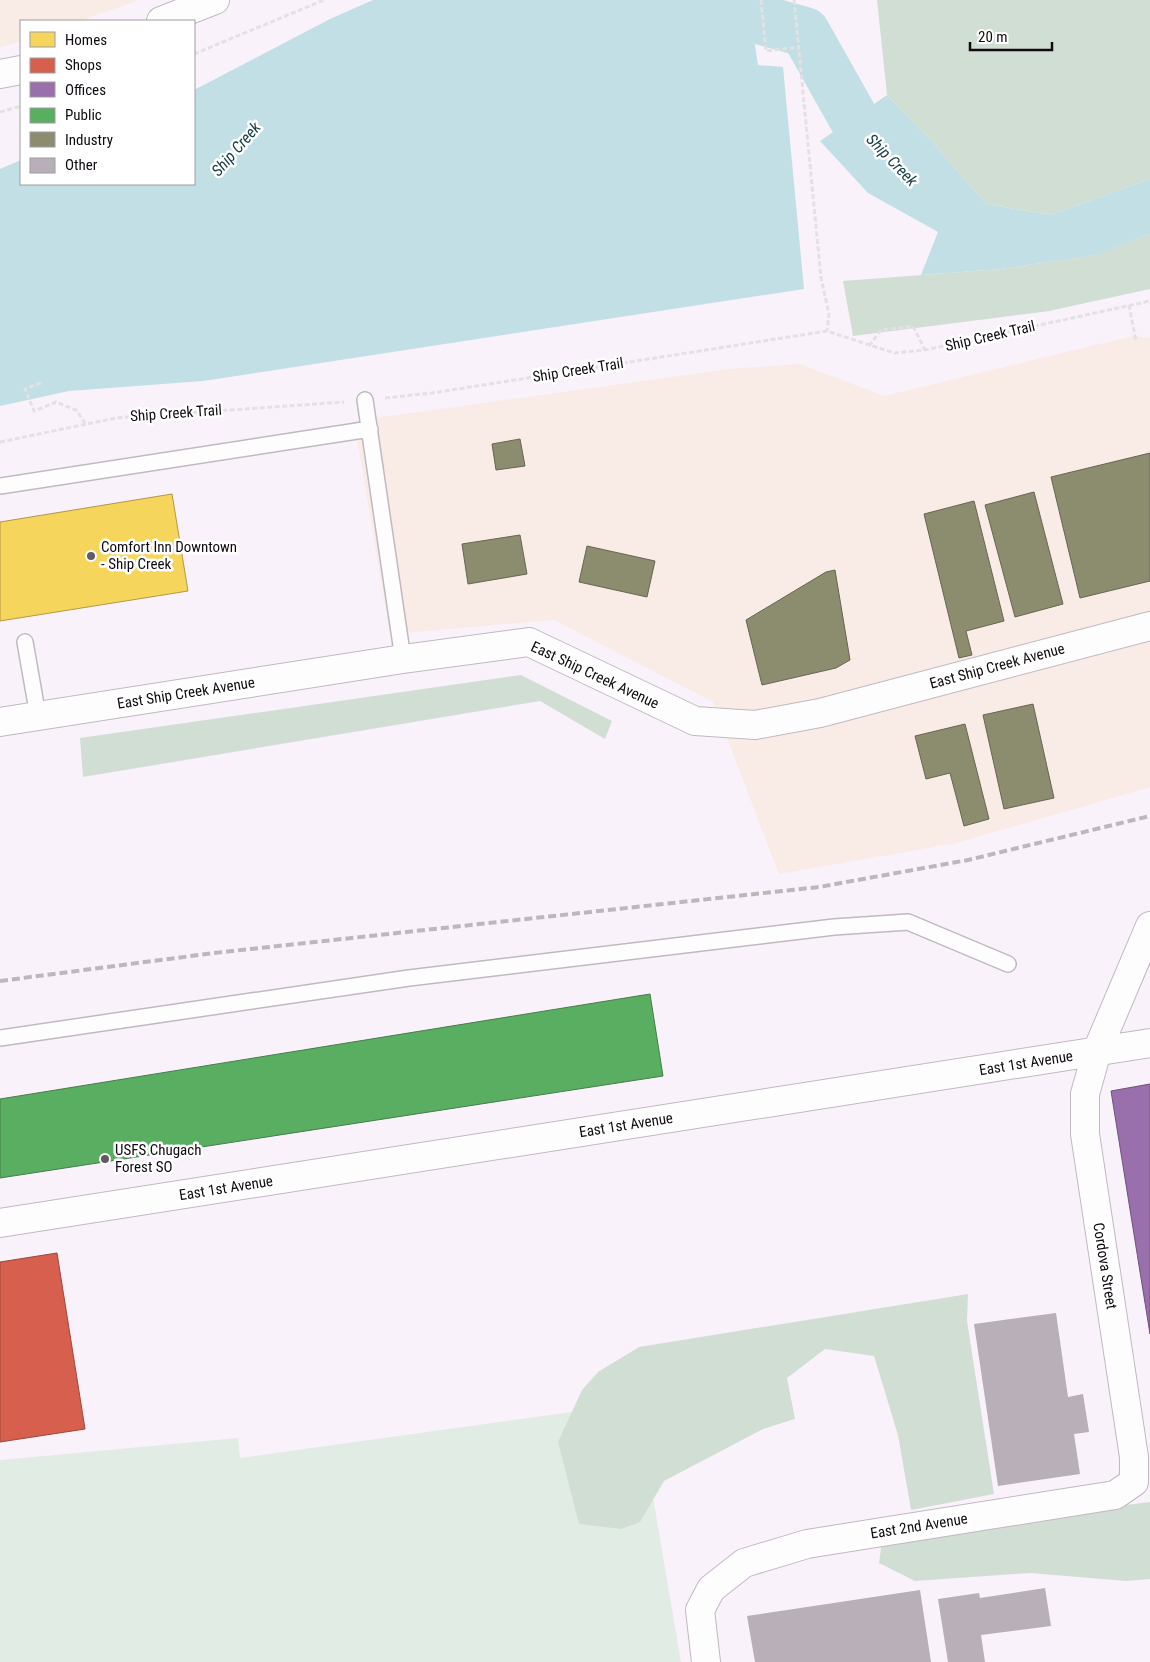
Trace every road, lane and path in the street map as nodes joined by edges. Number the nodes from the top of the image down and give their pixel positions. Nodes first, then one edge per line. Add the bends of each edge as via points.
1 (215, 0) edge
2 (324, 0) edge
3 (761, 0) edge
4 (794, 0) edge
5 (164, 20) edge
6 (799, 47) junction
7 (195, 54) edge
8 (20, 70) edge
9 (0, 74) edge
10 (20, 106) edge
11 (0, 112) edge
12 (1150, 301) edge
13 (1129, 305) junction
14 (827, 332) junction
15 (1136, 341) dead end
16 (869, 346) junction
17 (925, 350) junction
18 (41, 383) dead end
19 (365, 400) junction
20 (85, 423) junction
21 (370, 429) junction
22 (0, 442) edge
23 (0, 486) edge
24 (1150, 626) edge
25 (25, 642) dead end
26 (404, 659) junction
27 (38, 716) junction
28 (0, 722) edge
29 (1150, 926) edge
30 (1008, 964) dead end
31 (0, 1038) edge
32 (1150, 1043) edge
33 (1097, 1052) junction
34 (0, 1223) edge
35 (1142, 1482) edge
36 (706, 1662) edge

1 - 5 street
2 - 7 path
3 - 6 path via 766,51
4 - 6 path
6 - 14 path via 821,278 829,314
8 - 9 street
10 - 11 path
12 - 13 path, Ship Creek Trail
13 - 15 path
13 - 17 path, Ship Creek Trail
14 - 16 path, Ship Creek Trail
14 - 19 path, Ship Creek Trail via 432,393
16 - 17 path, Ship Creek Trail via 894,353
16 - 17 path via 881,330 914,326
18 - 20 path via 25,389 34,411 56,402 73,408
19 - 20 path, Ship Creek Trail via 166,413
19 - 21 lane
20 - 22 path, Ship Creek Trail
21 - 23 lane
21 - 26 lane
24 - 26 street, East Ship Creek Avenue via 820,713 755,725 695,721 529,642
25 - 27 lane
26 - 27 street, East Ship Creek Avenue
27 - 28 street, East Ship Creek Avenue
29 - 33 street, Cordova Street
30 - 31 lane via 908,922 834,927 409,978
32 - 33 street, East 1st Avenue
33 - 34 street, East 1st Avenue
33 - 35 street, Cordova Street via 1085,1094 1085,1134 1134,1457
35 - 36 street, East 2nd Avenue via 1115,1495 808,1544 744,1563 711,1589 700,1610

